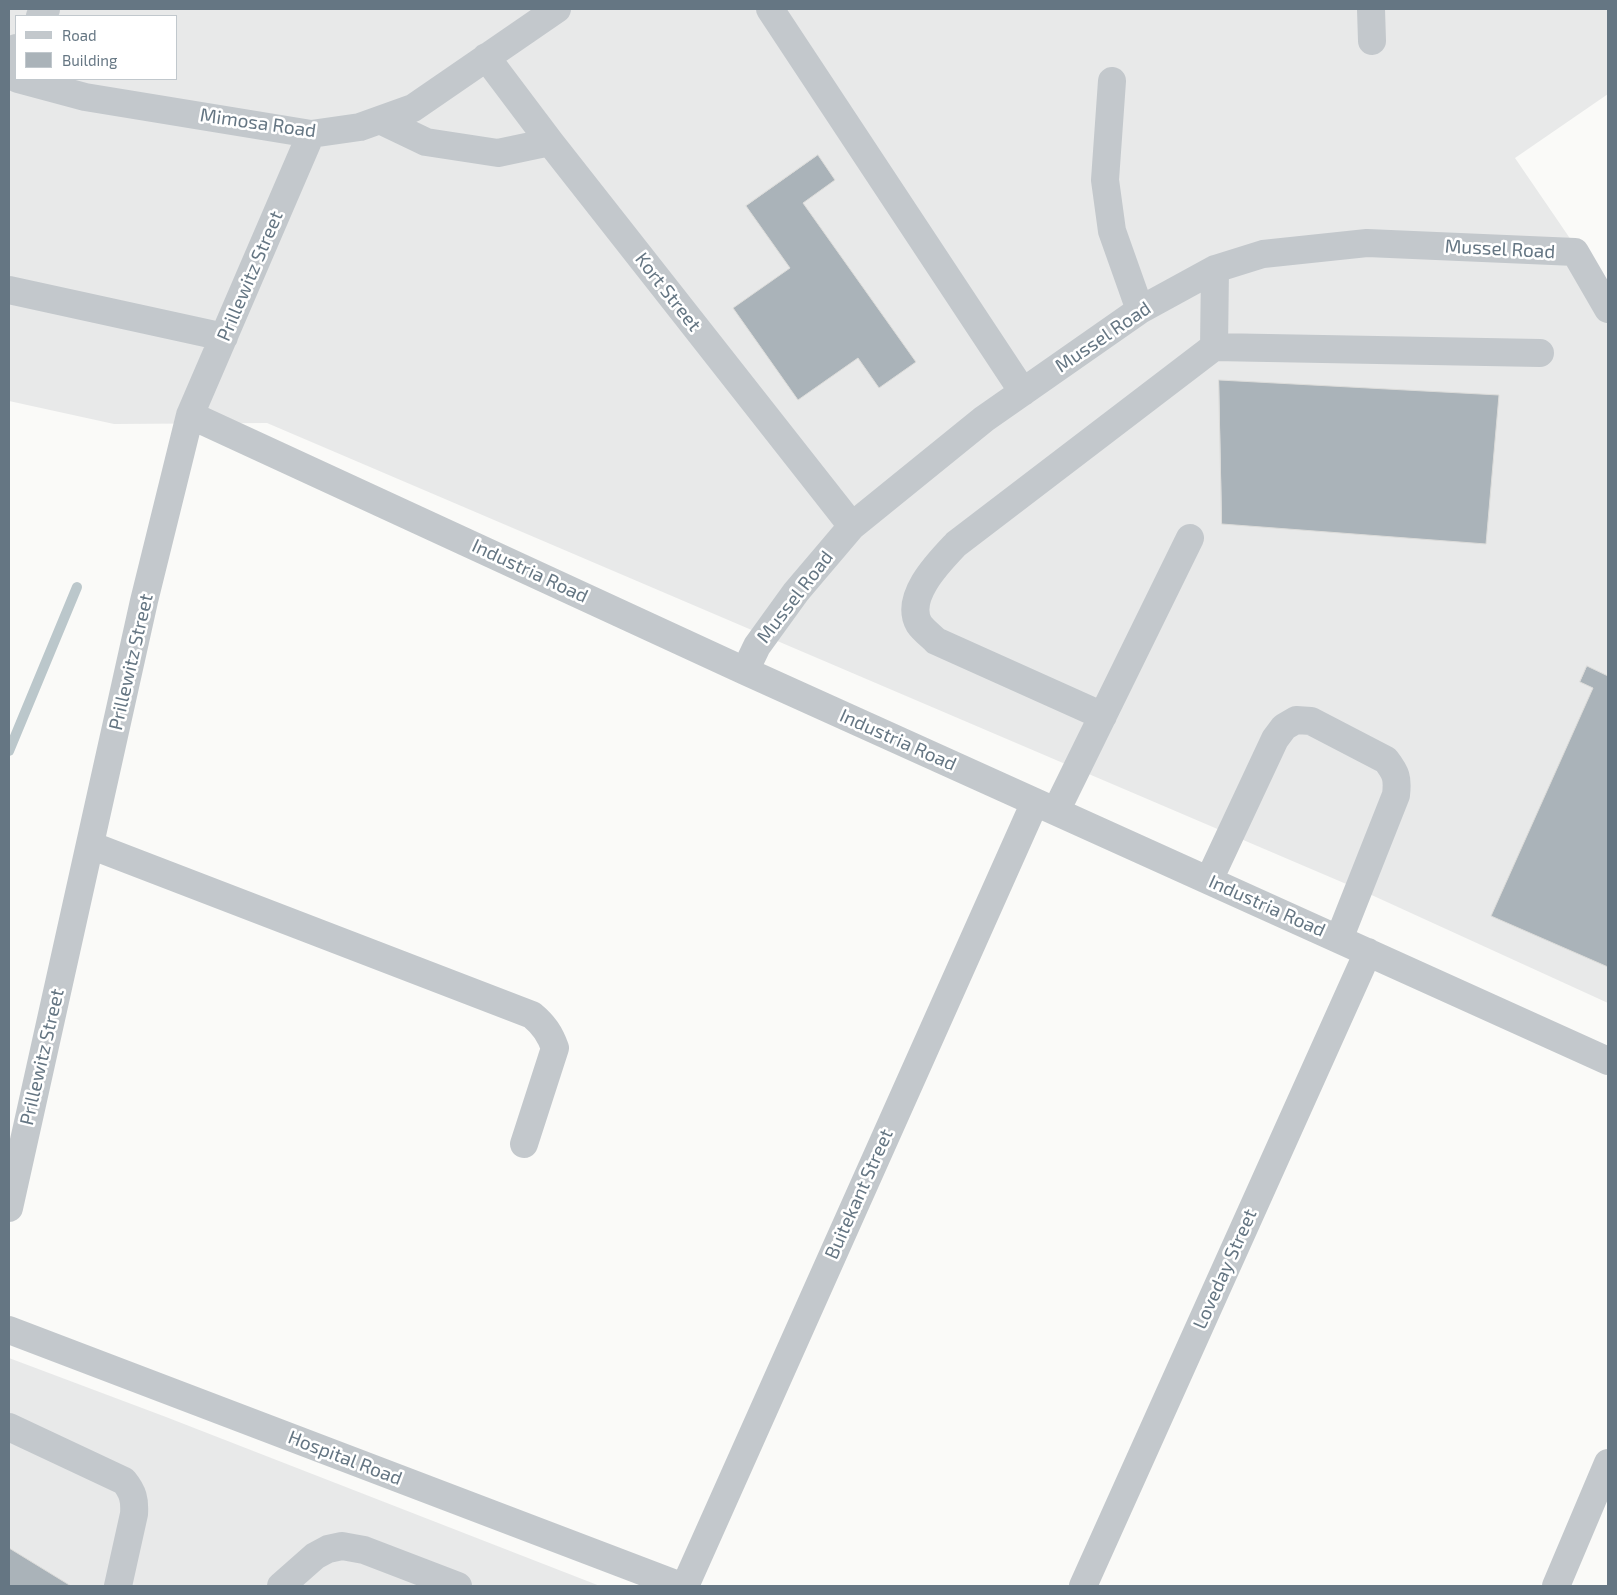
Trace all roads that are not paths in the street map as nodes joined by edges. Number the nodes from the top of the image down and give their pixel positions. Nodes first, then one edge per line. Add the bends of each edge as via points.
1 (557, 9) edge
2 (770, 9) edge
3 (1370, 9) edge
4 (1372, 41) dead end
5 (486, 57) junction
6 (24, 80) edge
7 (1112, 81) dead end
8 (380, 120) junction
9 (311, 134) junction
10 (550, 142) junction
11 (1215, 269) junction
12 (9, 290) edge
13 (1608, 309) edge
14 (1140, 310) junction
15 (224, 336) junction
16 (1214, 347) junction
17 (1540, 353) dead end
18 (1023, 392) junction
19 (190, 415) junction
20 (852, 526) junction
21 (1190, 538) dead end
22 (746, 671) junction
23 (1103, 716) junction
24 (1046, 806) junction
25 (90, 845) junction
26 (1209, 880) junction
27 (1339, 939) junction
28 (1368, 952) junction
29 (1608, 1061) edge
30 (524, 1144) dead end
31 (9, 1208) edge
32 (9, 1330) edge
33 (9, 1427) edge
34 (1608, 1463) edge
35 (118, 1586) edge
36 (281, 1586) edge
37 (458, 1586) edge
38 (681, 1586) edge
39 (685, 1586) edge
40 (1083, 1586) edge
41 (1556, 1586) edge

1 - 5 street, Mimosa Road
2 - 18 street
3 - 4 street
5 - 8 street, Mimosa Road via 413,108
5 - 10 street, Kort Street
6 - 9 street, Mimosa Road via 85,97
7 - 14 street via 1105,180 1112,231
8 - 9 street, Mimosa Road via 360,127
8 - 10 street via 426,142 498,153
9 - 15 street, Prillewitz Street
10 - 20 street, Kort Street
11 - 13 street, Mussel Road via 1263,254 1367,243 1575,252
11 - 14 street, Mussel Road
11 - 16 street
12 - 15 street
14 - 18 street, Mussel Road
15 - 19 street, Prillewitz Street
16 - 17 street
16 - 23 street via 956,544 923,584 915,610 920,625 936,641
18 - 20 street, Mussel Road via 984,419
19 - 22 street, Industria Road
19 - 25 street, Prillewitz Street via 144,601
20 - 22 street, Mussel Road via 796,592 757,646
21 - 23 street, Buitekant Street
22 - 24 street, Industria Road
23 - 24 street, Buitekant Street
24 - 26 street, Industria Road
24 - 39 street, Buitekant Street
25 - 30 street via 532,1016 542,1023 555,1048
25 - 31 street, Prillewitz Street
26 - 27 street, Industria Road
26 - 27 street via 1275,739 1284,727 1296,720 1310,721 1386,760 1398,781 1396,795
27 - 28 street, Industria Road
28 - 29 street, Industria Road
28 - 40 street, Loveday Street
32 - 38 street, Hospital Road
33 - 35 street via 124,1481 132,1490 134,1514
34 - 41 street
36 - 37 street via 315,1556 342,1546 364,1550

